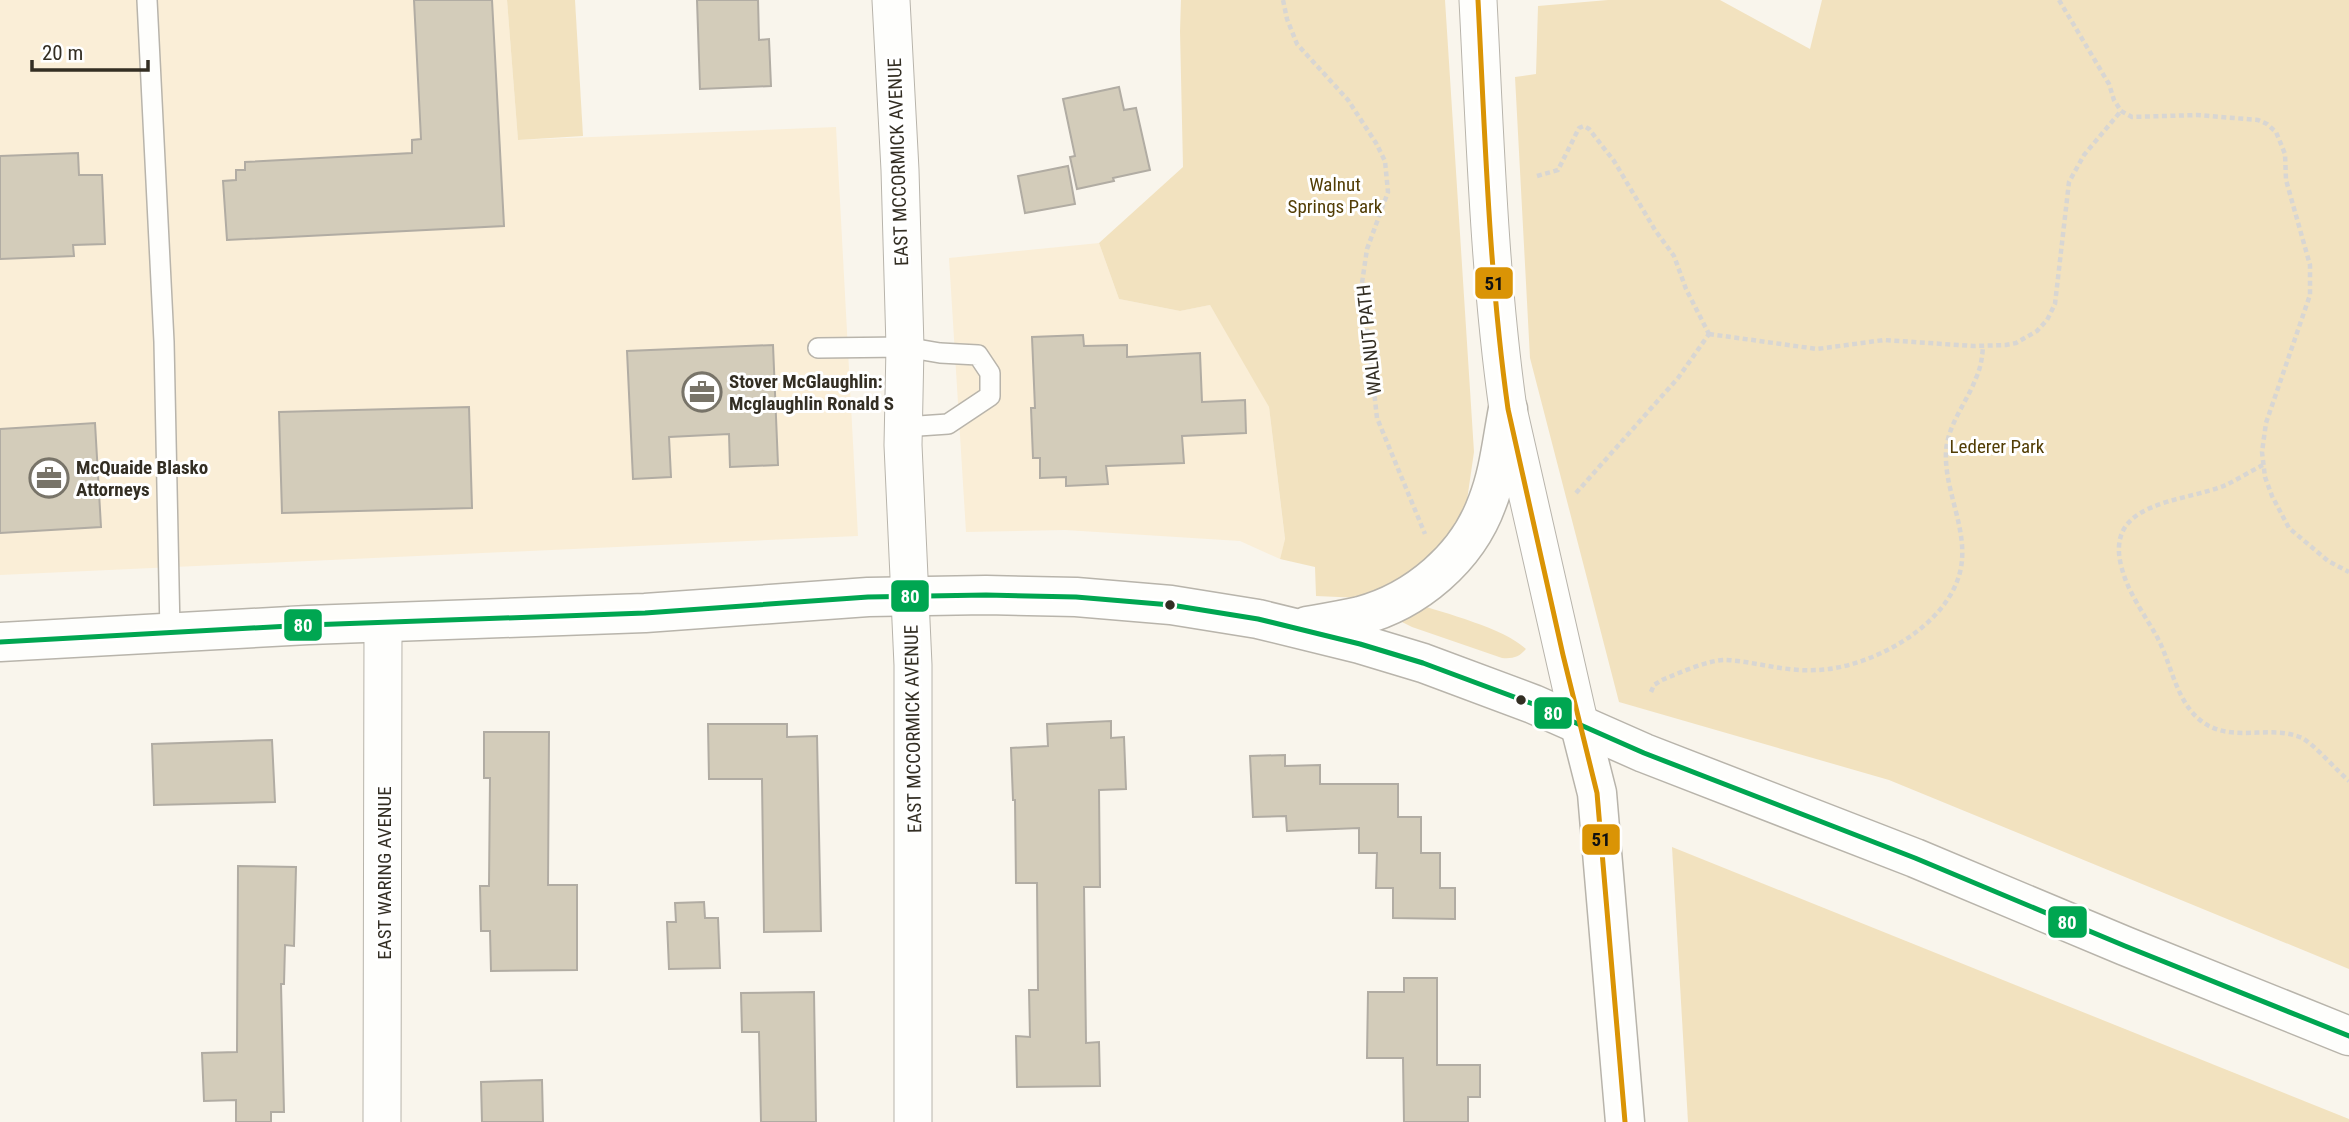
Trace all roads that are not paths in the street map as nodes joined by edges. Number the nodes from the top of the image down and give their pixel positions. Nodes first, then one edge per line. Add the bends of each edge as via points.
1 (147, 0) edge
2 (891, 0) edge
3 (1478, 0) edge
4 (905, 347) junction
5 (818, 348) dead end
6 (1508, 409) junction
7 (904, 427) junction
8 (912, 596) junction
9 (383, 623) junction
10 (1298, 628) junction
11 (170, 632) junction
12 (0, 642) edge
13 (1580, 726) junction
14 (2349, 1036) edge
15 (382, 1122) edge
16 (912, 1122) edge
17 (1625, 1122) edge

1 - 11 lane via 164,342
2 - 4 street, EAST MCCORMICK AVENUE
3 - 6 street via 1497,317
4 - 5 lane
4 - 7 street, EAST MCCORMICK AVENUE
4 - 7 lane via 978,355 992,384 990,396 948,424
6 - 10 main road via 1488,502 1474,531 1450,562 1424,585 1383,608
6 - 13 street
7 - 8 street, EAST MCCORMICK AVENUE
8 - 9 main road
8 - 10 main road via 1076,597 1171,605
8 - 16 street, EAST MCCORMICK AVENUE
9 - 11 main road
9 - 15 street, EAST WARING AVENUE
10 - 13 main road via 1423,663
11 - 12 main road
13 - 14 main road
13 - 17 main road via 1597,793

